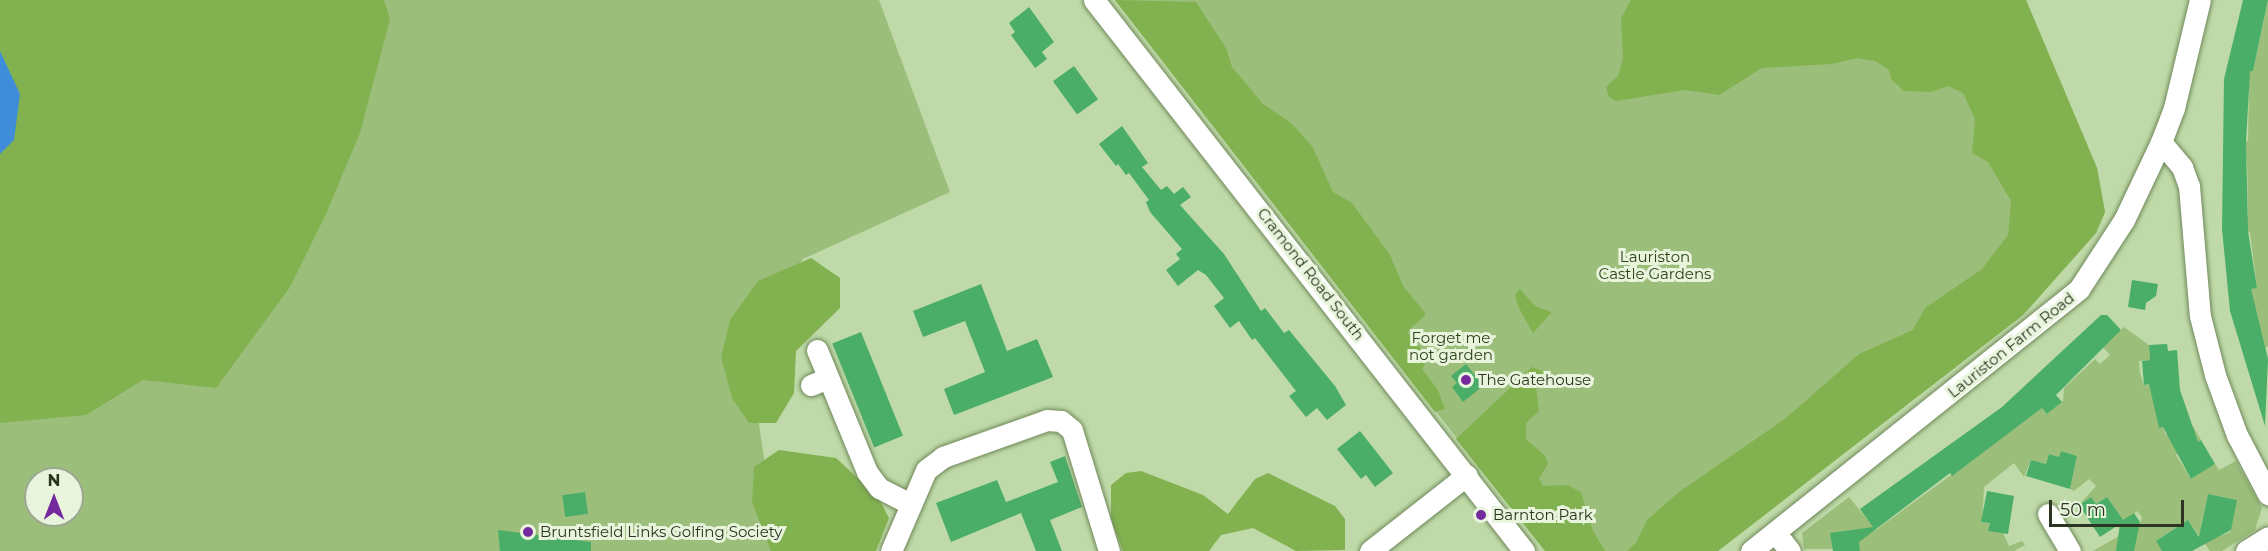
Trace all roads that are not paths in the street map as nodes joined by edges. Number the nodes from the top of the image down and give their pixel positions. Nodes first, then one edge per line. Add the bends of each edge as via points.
1 (1094, 0) edge
2 (2200, 0) edge
3 (2161, 142) junction
4 (817, 350) dead end
5 (1467, 475) junction
6 (2268, 494) edge
7 (911, 504) junction
8 (2048, 514) dead end
9 (1775, 532) junction
10 (2268, 537) edge
11 (1107, 545) edge
12 (891, 551) edge
13 (1370, 551) edge
14 (1524, 551) edge
15 (1751, 551) edge
16 (1790, 551) edge
17 (2070, 551) edge
18 (2246, 551) edge

1 - 5 street, Cramond Road South
2 - 3 street, Lauriston Farm Road via 2174,108
3 - 6 street via 2182,167 2189,186 2200,316 2215,375 2237,435
3 - 9 street, Lauriston Farm Road via 2124,220 2079,289
4 - 7 street via 819,381 867,472 879,488
5 - 13 street
5 - 14 street, Cramond Road South
7 - 11 street via 926,470 943,457 1047,420 1061,421 1072,430
7 - 12 street
8 - 17 street
9 - 15 street, Lauriston Farm Road
9 - 16 street
10 - 18 street

